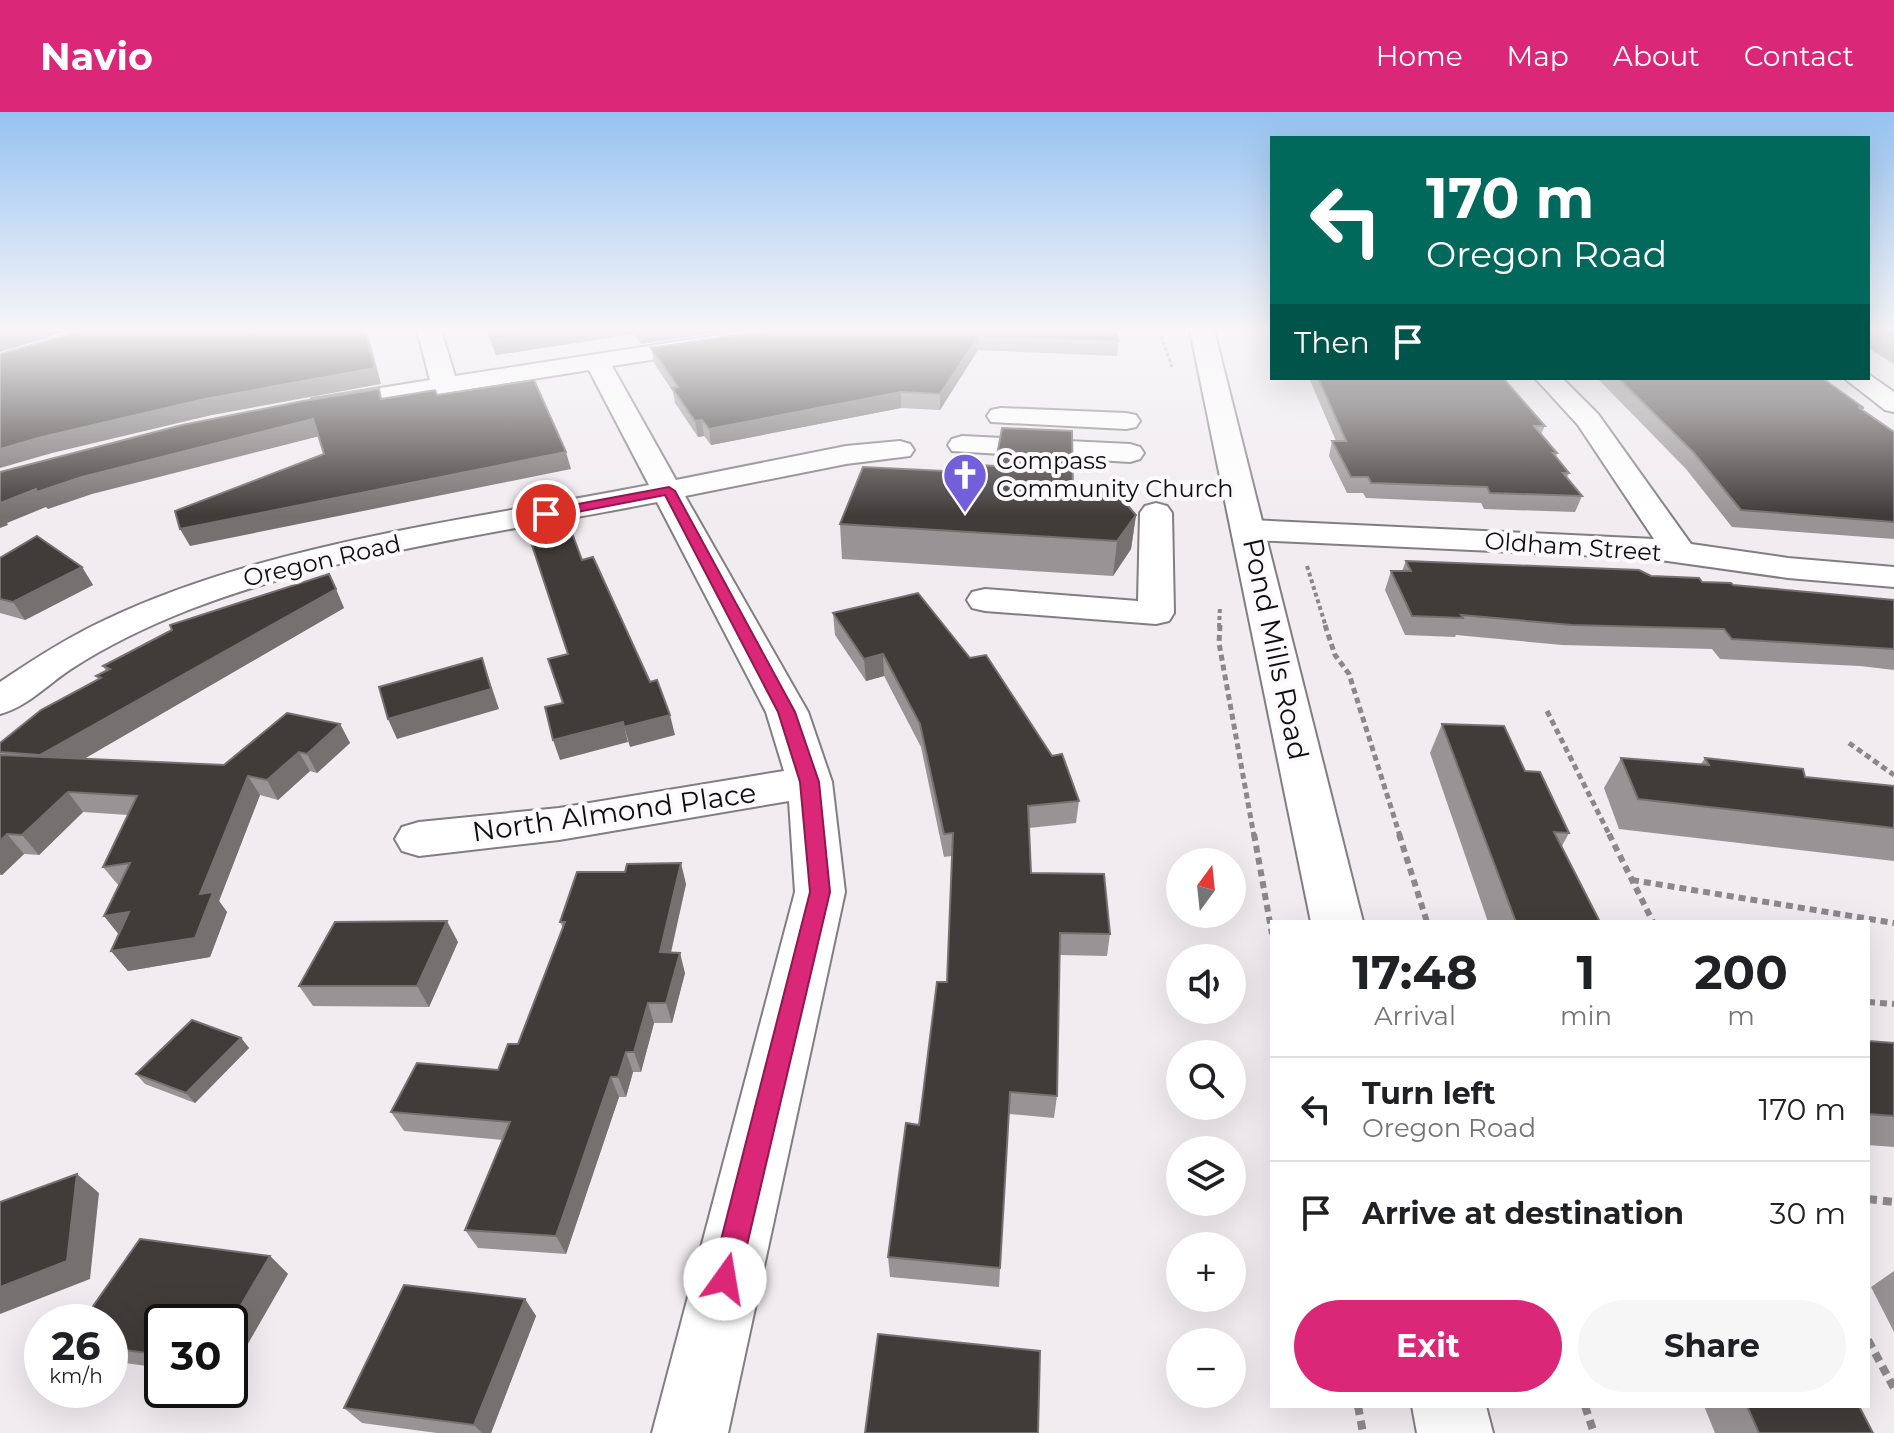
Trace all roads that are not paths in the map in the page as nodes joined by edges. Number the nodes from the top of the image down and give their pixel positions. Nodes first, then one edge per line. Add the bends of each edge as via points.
1 (398, 392) edge
2 (614, 392) edge
3 (1217, 392) edge
4 (1561, 392) edge
5 (1876, 392) edge
6 (1894, 404) edge
7 (288, 410) edge
8 (1001, 416) dead end
9 (1126, 421) dead end
10 (962, 445) dead end
11 (900, 450) dead end
12 (1130, 453) dead end
13 (669, 491) junction
14 (1156, 513) dead end
15 (1251, 530) junction
16 (1681, 554) junction
17 (1894, 577) edge
18 (985, 600) dead end
19 (0, 701) edge
20 (810, 782) junction
21 (419, 839) dead end
22 (1337, 920) edge
23 (1449, 1408) edge
24 (690, 1433) edge
25 (1455, 1433) edge

1 - 7 street
2 - 13 street
3 - 15 street, Pond Mills Road
4 - 16 street via 1588,420
5 - 6 street
8 - 9 street
10 - 12 street
11 - 13 street, Oregon Road via 846,455
13 - 19 street, Oregon Road via 301,562 194,593 109,631
13 - 20 street via 787,712
14 - 18 street via 1156,613
15 - 16 street, Oldham Street via 1646,548
15 - 22 street, Pond Mills Road
16 - 17 street, Oldham Street
20 - 21 street, North Almond Place via 559,824
20 - 24 street via 820,892
23 - 25 street

